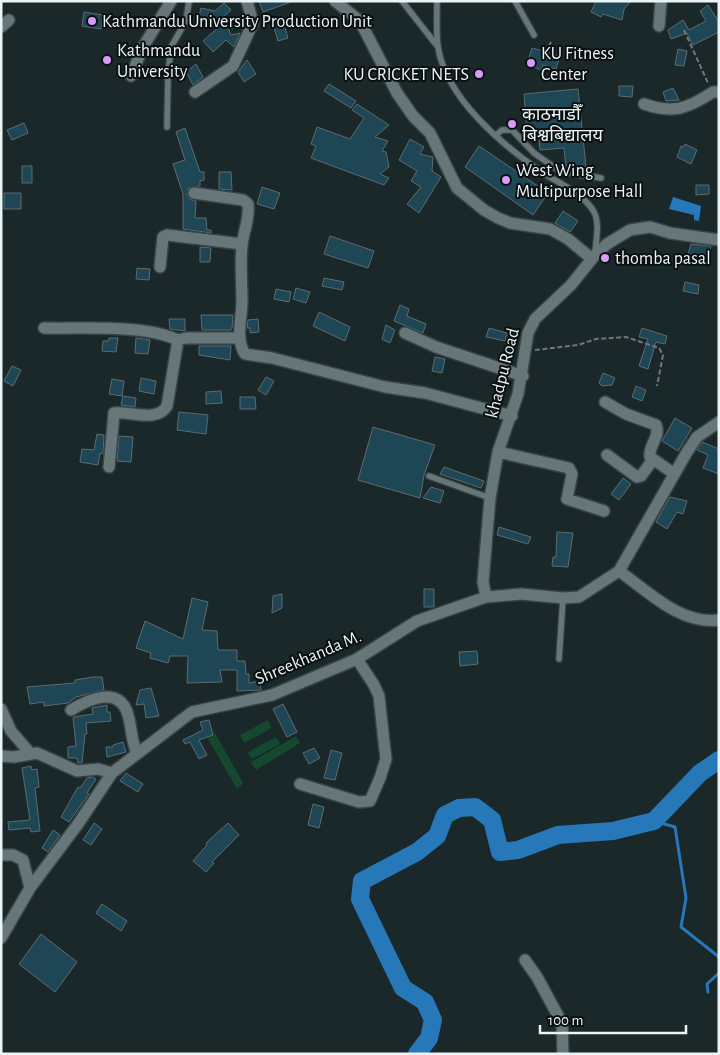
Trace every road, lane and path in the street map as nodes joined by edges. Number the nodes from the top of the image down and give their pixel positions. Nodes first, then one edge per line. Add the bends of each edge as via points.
1 (171, 1) edge
2 (189, 1) edge
3 (247, 1) edge
4 (335, 1) edge
5 (402, 1) edge
6 (437, 1) edge
7 (515, 1) edge
8 (661, 1) edge
9 (659, 26) dead end
10 (684, 30) dead end
11 (534, 35) dead end
12 (552, 42) dead end
13 (438, 47) junction
14 (546, 52) dead end
15 (131, 76) dead end
16 (195, 92) dead end
17 (716, 92) edge
18 (644, 104) dead end
19 (167, 127) dead end
20 (496, 135) junction
21 (601, 178) dead end
22 (194, 193) dead end
23 (719, 240) edge
24 (242, 244) junction
25 (593, 257) junction
26 (160, 267) dead end
27 (44, 328) dead end
28 (405, 333) dead end
29 (240, 338) junction
30 (178, 340) junction
31 (525, 352) junction
32 (522, 376) junction
33 (656, 386) dead end
34 (605, 402) dead end
35 (512, 416) junction
36 (719, 422) edge
37 (498, 452) junction
38 (608, 455) dead end
39 (652, 461) junction
40 (109, 467) dead end
41 (673, 473) junction
42 (429, 476) dead end
43 (490, 498) junction
44 (604, 511) dead end
45 (619, 571) junction
46 (486, 597) junction
47 (562, 598) junction
48 (719, 620) edge
49 (357, 659) junction
50 (559, 659) dead end
51 (1, 709) edge
52 (71, 710) dead end
53 (30, 753) junction
54 (137, 753) junction
55 (1, 756) edge
56 (112, 773) junction
57 (300, 784) dead end
58 (1, 855) edge
59 (30, 888) junction
60 (1, 938) edge
61 (525, 960) dead end
62 (563, 1054) edge

1 - 15 street via 143,47
2 - 19 lane via 186,21 171,47
3 - 16 street via 252,23 238,60
4 - 25 street via 360,21 397,93 430,133 457,188 498,218 510,223 550,228
5 - 13 lane
6 - 13 lane
7 - 11 lane
8 - 9 street
10 - 17 path
12 - 14 path
13 - 20 lane via 446,71 463,102
17 - 18 street via 678,110
20 - 21 lane via 502,130 512,130 534,153 561,172
20 - 25 lane via 593,210 596,226
22 - 24 street via 243,200 248,204
23 - 25 street, khadpu Road via 644,226 624,233
24 - 26 street via 167,235 163,237
24 - 29 street
25 - 31 street, khadpu Road via 571,285 534,319
27 - 30 street via 146,331
28 - 32 street
29 - 30 street
29 - 35 street via 241,348 251,357 272,358 385,388 425,393
30 - 40 street via 167,406 163,413 156,415 114,413
31 - 32 street, khadpu Road
31 - 33 path via 626,337 659,348 663,355
32 - 35 street, khadpu Road
34 - 39 street via 656,425 658,432 649,452
35 - 37 street, khadpu Road
36 - 41 street via 697,437
37 - 43 street, khadpu Road
37 - 44 street via 569,468 572,474 567,499
38 - 39 street via 637,478
39 - 41 street
41 - 45 street
42 - 43 lane
43 - 46 street, khadpu Road via 483,582
45 - 47 street, Shreekhanda M. via 579,597
45 - 48 street via 683,614
46 - 47 street, Shreekhanda M. via 521,594
46 - 49 street, Shreekhanda M. via 417,621
47 - 50 lane
49 - 54 street, Shreekhanda M. via 272,696 192,712
49 - 57 street via 379,696 386,759 374,794 370,801 359,802
51 - 53 street via 12,731
52 - 54 street via 100,696 119,701 129,717 132,744
53 - 55 street
53 - 56 street via 37,753 77,771 98,769
54 - 56 street, Shreekhanda M.
56 - 59 street, Shreekhanda M.
58 - 59 street via 14,855 23,860
59 - 60 street, Shreekhanda M.
61 - 62 street via 562,1023

